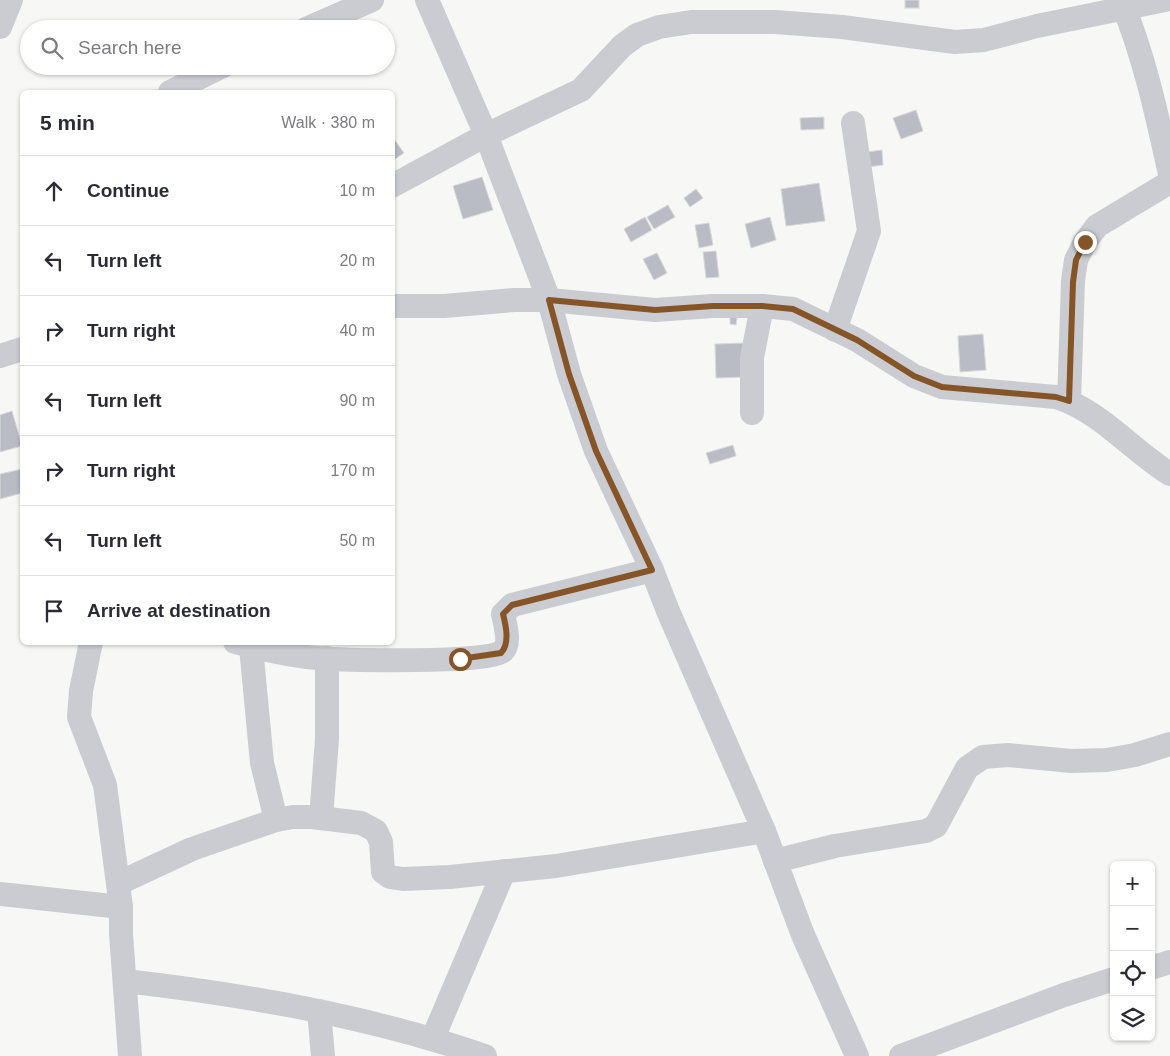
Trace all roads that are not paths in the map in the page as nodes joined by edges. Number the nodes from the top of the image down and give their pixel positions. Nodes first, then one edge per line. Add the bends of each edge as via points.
1 (11, 0) edge
2 (372, 0) edge
3 (427, 0) edge
4 (1165, 0) edge
5 (1123, 4) edge
6 (326, 20) edge
7 (0, 27) edge
8 (205, 75) edge
9 (174, 90) edge
10 (853, 122) dead end
11 (486, 135) junction
12 (1170, 174) edge
13 (1170, 182) edge
14 (395, 184) edge
15 (549, 300) junction
16 (395, 306) edge
17 (762, 306) junction
18 (835, 330) junction
19 (20, 350) edge
20 (0, 356) edge
21 (1069, 401) junction
22 (752, 413) dead end
23 (1170, 474) edge
24 (652, 570) junction
25 (90, 645) edge
26 (243, 645) edge
27 (327, 658) junction
28 (1170, 744) edge
29 (321, 818) junction
30 (276, 820) junction
31 (764, 831) junction
32 (775, 860) junction
33 (504, 871) junction
34 (119, 883) junction
35 (0, 894) edge
36 (122, 907) junction
37 (1170, 962) edge
38 (1155, 967) edge
39 (1110, 980) edge
40 (125, 981) junction
41 (319, 1010) junction
42 (433, 1038) junction
43 (130, 1056) edge
44 (323, 1056) edge
45 (485, 1056) edge
46 (858, 1056) edge
47 (902, 1056) edge

1 - 7 street
2 - 6 street
3 - 11 street
4 - 5 street
5 - 11 street via 984,40 955,42 776,22 691,22 659,27 638,34 622,46 581,90
5 - 12 street via 1159,123
8 - 9 street
10 - 18 street via 869,230
11 - 14 street
11 - 15 street
13 - 21 street via 1098,226 1076,260
15 - 16 street
15 - 17 street via 655,310
15 - 24 street via 569,374 596,451
17 - 18 street via 793,309
17 - 22 street via 752,358
18 - 21 street via 914,376 942,387 1056,397
19 - 20 street
21 - 23 street via 1111,426
24 - 27 street via 512,605 503,614 507,632 501,653 460,659
24 - 31 street
25 - 34 street via 79,716 105,785
26 - 27 street
26 - 30 street via 262,763
27 - 29 street via 327,739
28 - 32 street via 1107,760 1071,762 1008,755 983,757 967,768 936,826 926,831
29 - 30 street
29 - 33 street via 361,823 376,831 381,842 381,866 390,877 404,879
30 - 34 street via 192,850
31 - 32 street
31 - 33 street
32 - 46 street via 803,935
33 - 42 street
34 - 36 street
35 - 36 street
36 - 40 street
37 - 38 street
39 - 47 street
40 - 41 street
40 - 43 street
41 - 42 street
41 - 44 street
42 - 45 street

